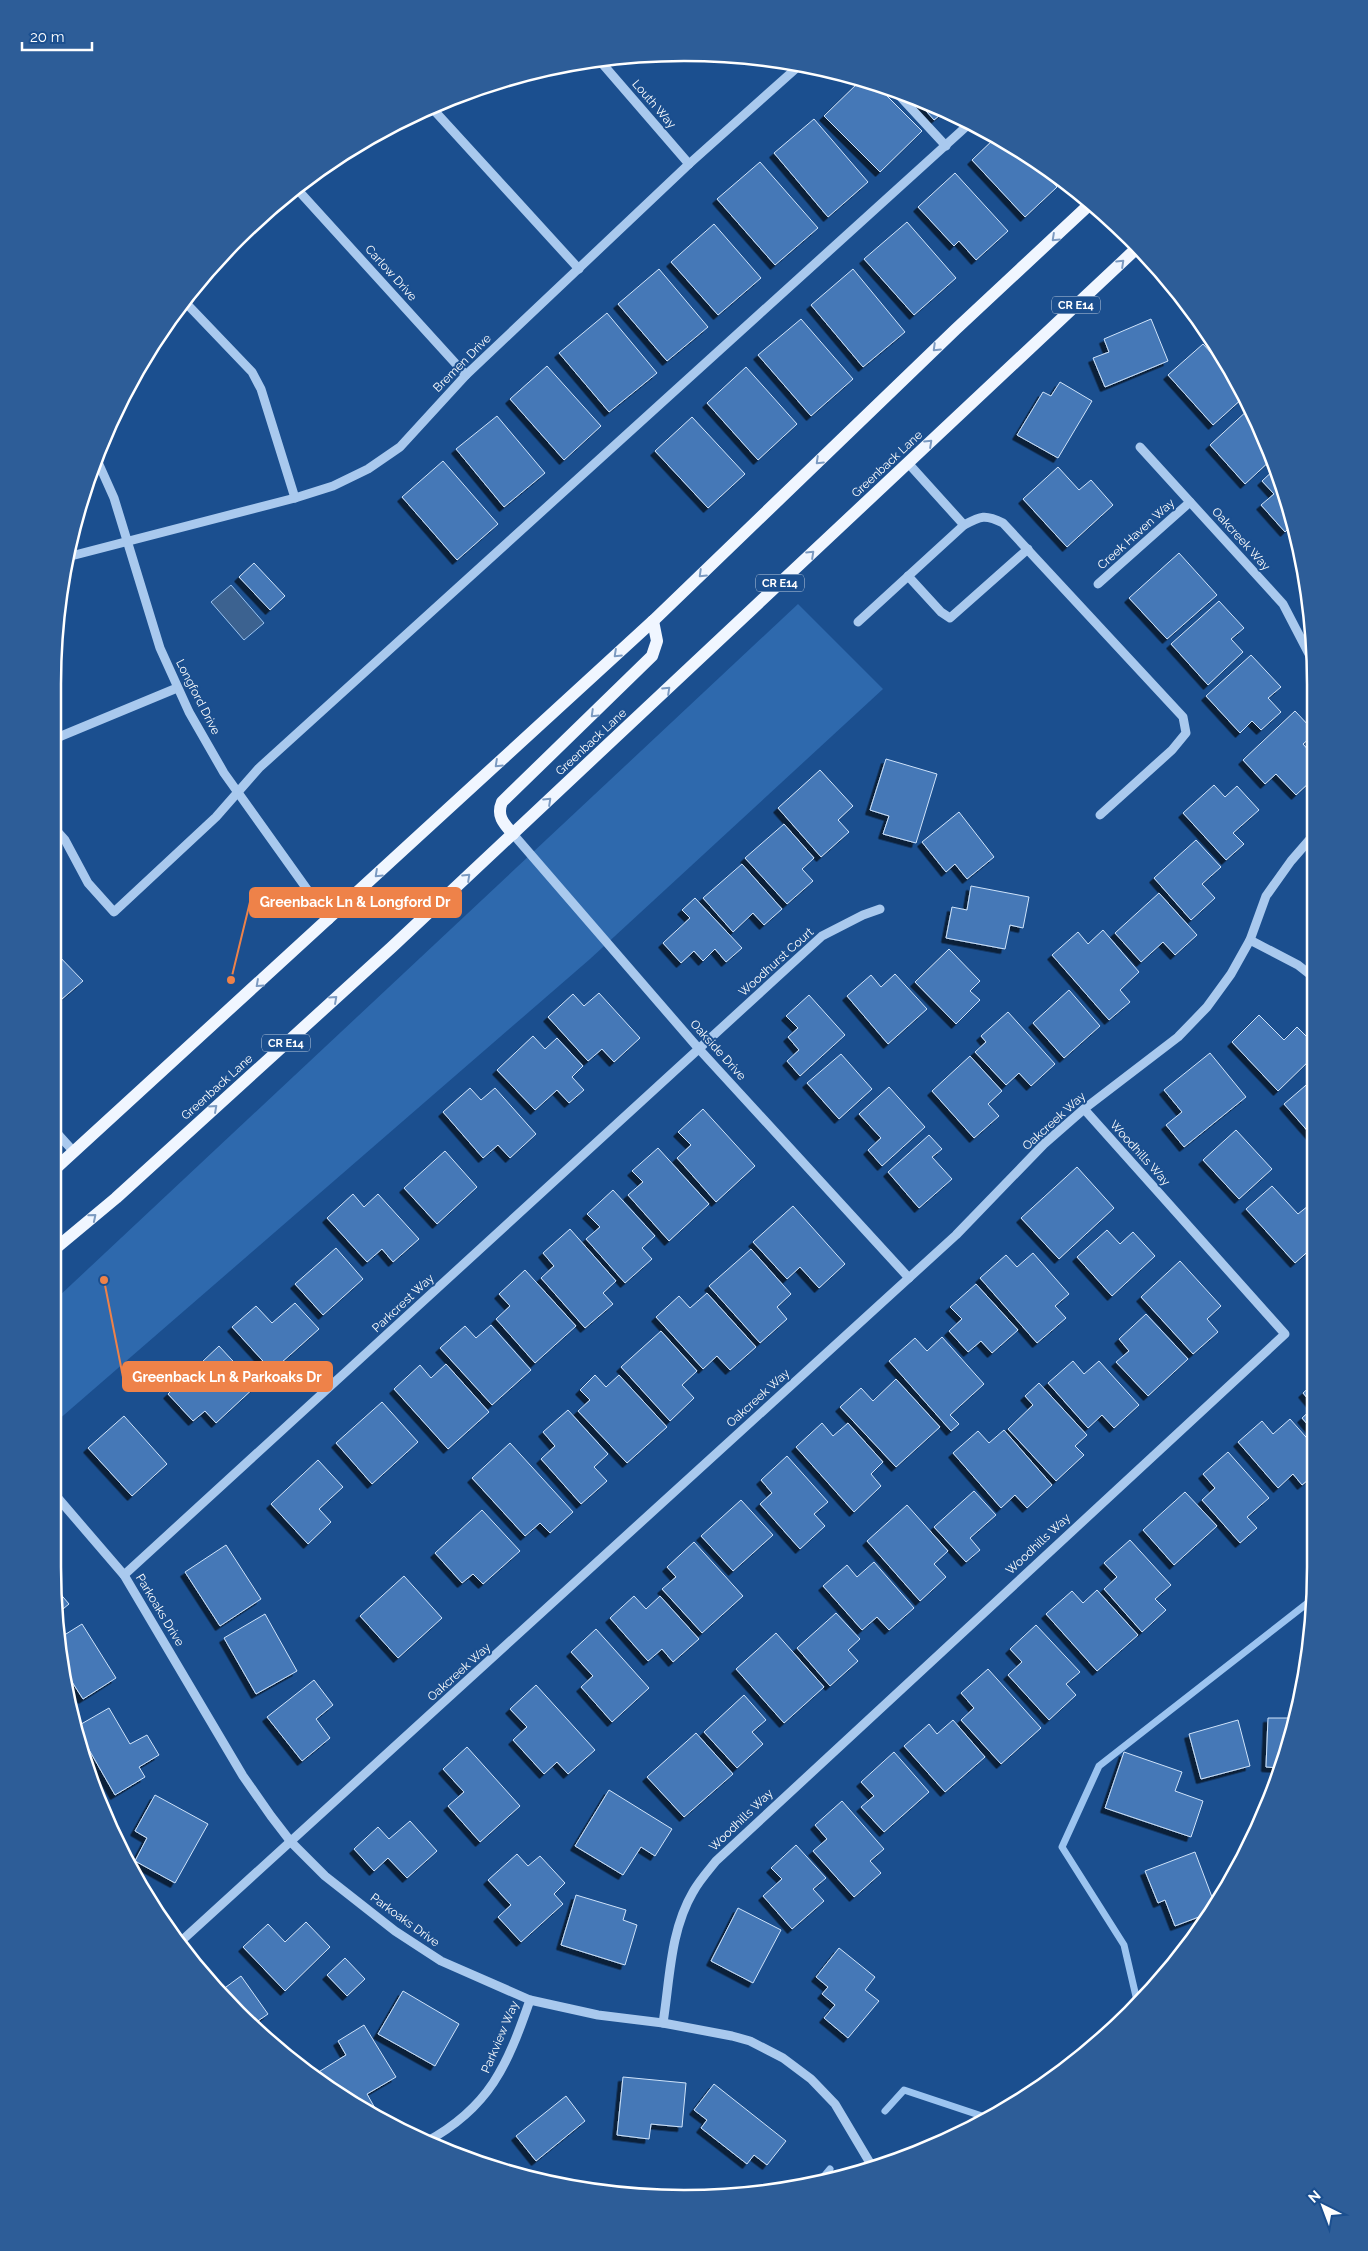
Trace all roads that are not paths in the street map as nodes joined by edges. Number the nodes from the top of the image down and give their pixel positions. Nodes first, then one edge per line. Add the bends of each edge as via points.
1 (605, 67) edge
2 (793, 71) edge
3 (906, 103) edge
4 (437, 113) edge
5 (965, 128) edge
6 (946, 146) junction
7 (689, 164) junction
8 (301, 193) edge
9 (1085, 208) edge
10 (1132, 252) edge
11 (578, 269) junction
12 (189, 306) edge
13 (466, 375) junction
14 (1140, 447) dead end
15 (908, 463) junction
16 (100, 468) edge
17 (295, 498) junction
18 (1190, 502) junction
19 (964, 525) junction
20 (127, 541) junction
21 (1028, 549) junction
22 (75, 555) edge
23 (908, 576) junction
24 (1098, 584) dead end
25 (653, 621) junction
26 (858, 622) dead end
27 (1305, 647) edge
28 (177, 688) junction
29 (61, 736) edge
30 (237, 792) junction
31 (1100, 815) dead end
32 (513, 834) junction
33 (61, 836) edge
34 (1307, 843) edge
35 (880, 909) dead end
36 (329, 920) junction
37 (1250, 940) junction
38 (1307, 972) edge
39 (699, 1048) junction
40 (1084, 1109) junction
41 (61, 1138) edge
42 (74, 1152) junction
43 (61, 1164) edge
44 (61, 1244) edge
45 (909, 1278) junction
46 (61, 1502) edge
47 (124, 1576) junction
48 (291, 1842) junction
49 (184, 1938) edge
50 (530, 2000) junction
51 (663, 2022) junction
52 (435, 2137) edge
53 (869, 2162) edge

1 - 7 street, Louth Way
2 - 7 street, Bremen Drive
3 - 6 street
4 - 11 street
5 - 6 street
6 - 30 street via 266,762
7 - 11 street, Bremen Drive
8 - 13 street, Carlow Drive
9 -> 25 main road
15 -> 10 main road, Greenback Lane / CR E14
11 - 13 street, Bremen Drive
12 - 17 street via 252,372 261,389
13 - 17 street, Bremen Drive via 400,447 332,486
14 - 18 street, Oakcreek Way
15 - 19 street
32 -> 15 main road, Greenback Lane / CR E14
16 - 20 street, Longford Drive
17 - 20 street, Bremen Drive
18 - 24 street, Creek Haven Way
18 - 27 street, Oakcreek Way via 1283,604
19 - 21 street via 980,516 992,517 1003,522
19 - 23 street
20 - 22 street, Bremen Drive
20 - 28 street, Longford Drive via 158,640
21 - 23 street via 950,618
21 - 31 street via 1183,717 1186,733 1172,750
23 - 26 street
25 -> 32 main road via 657,642 652,656 502,802 500,818
25 -> 36 main road
28 - 29 street
28 - 30 street, Longford Drive
30 - 33 street via 216,818 114,912 88,883
30 - 36 street, Longford Drive
32 - 39 street, Oakside Drive
44 -> 32 main road, Greenback Lane / CR E14
34 - 37 street, Oakcreek Way via 1266,896
35 - 39 street, Woodhurst Court via 822,936
36 -> 42 main road
37 - 38 street
37 - 40 street, Oakcreek Way via 1207,1007 1178,1037
39 - 45 street, Oakside Drive
39 - 47 street, Parkcrest Way
40 - 45 street, Oakcreek Way via 1044,1144 956,1236
40 - 51 street, Woodhills Way via 1285,1334 716,1861 693,1892 679,1923
41 - 42 street
42 - 43 main road
45 - 48 street, Oakcreek Way
46 - 47 street, Parkoaks Drive
47 - 48 street, Parkoaks Drive via 243,1776
48 - 49 street, Oakcreek Way
48 - 50 street, Parkoaks Drive via 325,1876 403,1936 441,1961
50 - 51 street, Parkoaks Drive via 598,2015
50 - 52 street, Parkview Way via 520,2030 487,2094 450,2128
51 - 53 street, Parkoaks Drive via 750,2041 783,2058 811,2079 835,2104

